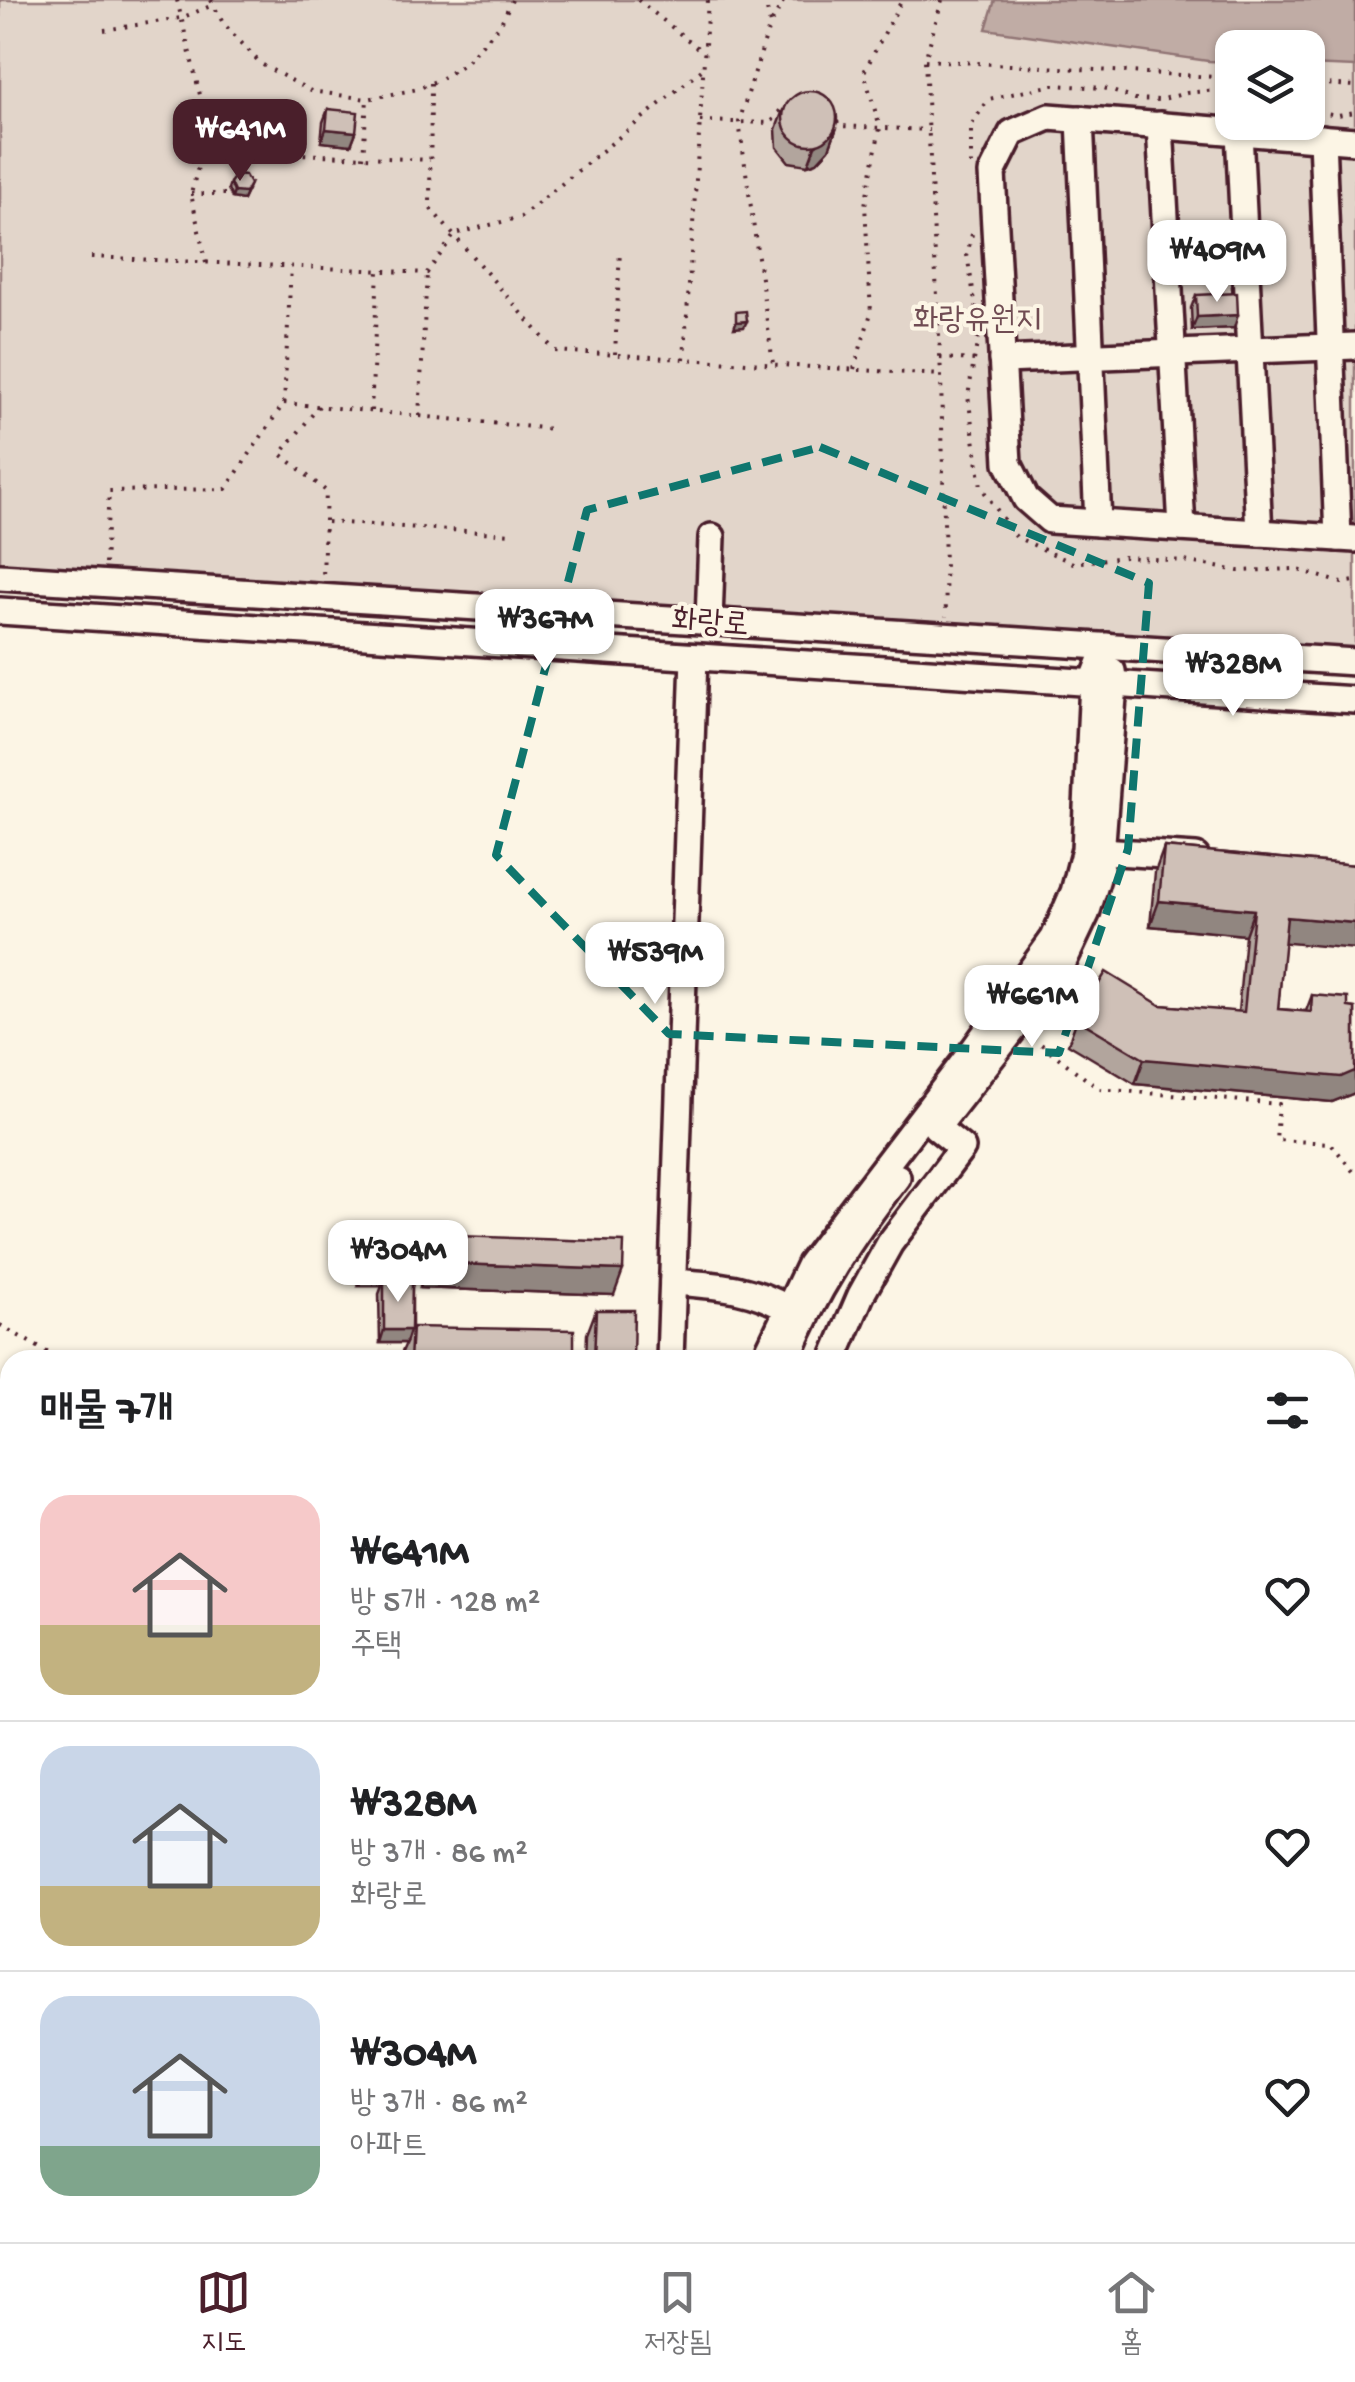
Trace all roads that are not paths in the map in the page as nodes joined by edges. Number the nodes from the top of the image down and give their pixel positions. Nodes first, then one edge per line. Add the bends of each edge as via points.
1 (1080, 119) junction
2 (1160, 126) junction
3 (1215, 130) edge
4 (1325, 138) edge
5 (1239, 140) edge
6 (1322, 140) edge
7 (1355, 140) edge
8 (1342, 347) edge
9 (1250, 351) junction
10 (1172, 354) junction
11 (1090, 357) junction
12 (1002, 360) junction
13 (1098, 522) junction
14 (1182, 528) junction
15 (1259, 533) junction
16 (712, 536) dead end
17 (1346, 538) edge
18 (0, 577) edge
19 (0, 611) edge
20 (709, 621) junction
21 (1107, 646) junction
22 (694, 656) junction
23 (1355, 662) edge
24 (1104, 683) junction
25 (1355, 700) edge
26 (1101, 851) junction
27 (1216, 858) edge
28 (936, 1127) junction
29 (673, 1282) junction
30 (795, 1314) junction
31 (670, 1350) edge
32 (771, 1350) edge
33 (789, 1350) edge
34 (837, 1350) edge

1 - 2 street
1 - 11 street
1 - 12 street via 1049,117 1012,133 992,173
2 - 3 street
2 - 10 street
4 - 7 street
5 - 9 street
6 - 8 street
8 - 9 street
8 - 17 street
9 - 10 street
9 - 15 street
10 - 11 street
10 - 14 street
11 - 12 street
11 - 13 street
12 - 13 street via 1008,463 1026,499 1050,520
13 - 14 street
14 - 15 street
15 - 17 street
16 - 20 street
18 - 20 street, 화랑로
19 - 22 street, 화랑로
20 - 21 street, 화랑로
21 - 23 street, 화랑로
21 - 24 street
22 - 24 street, 화랑로
22 - 29 street
24 - 25 street, 화랑로
24 - 26 street
24 - 30 street via 1086,848 1054,938 810,1264
26 - 27 street
26 - 28 street via 1086,914 1058,970
28 - 30 street
28 - 34 street via 962,1148 890,1242
29 - 30 street via 746,1291
29 - 31 street
30 - 32 street
30 - 33 street

